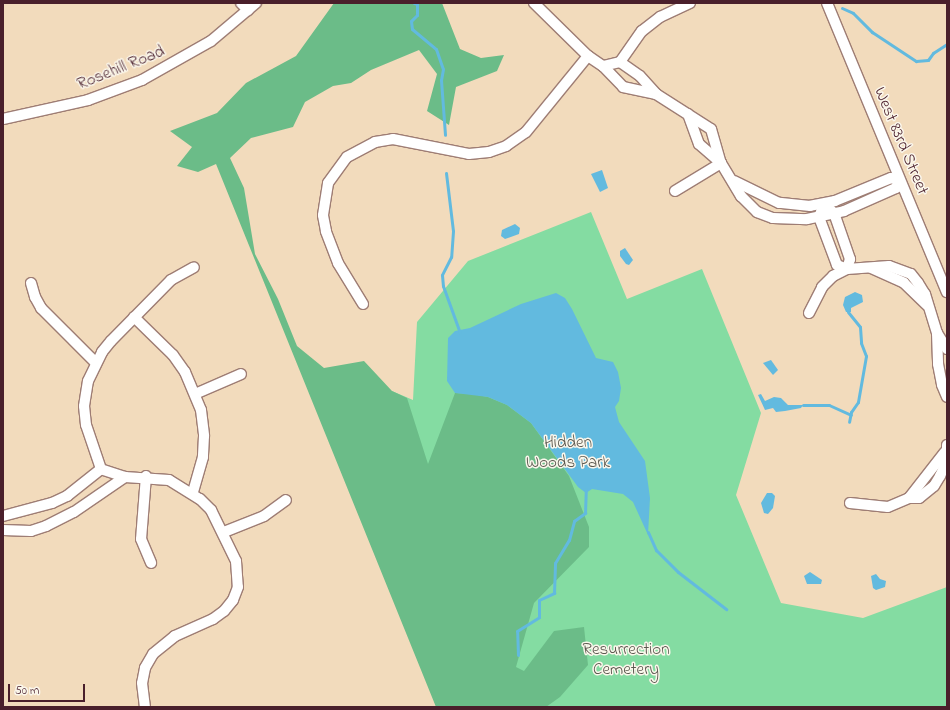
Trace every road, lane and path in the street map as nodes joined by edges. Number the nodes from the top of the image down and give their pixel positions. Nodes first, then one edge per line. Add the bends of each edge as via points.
1 (241, 3) edge
2 (534, 3) edge
3 (690, 3) edge
4 (827, 3) edge
5 (252, 7) edge
6 (588, 56) junction
7 (620, 62) junction
8 (603, 66) junction
9 (656, 94) junction
10 (688, 114) junction
11 (3, 119) edge
12 (721, 163) junction
13 (899, 180) junction
14 (734, 181) junction
15 (674, 191) dead end
16 (824, 204) junction
17 (834, 213) junction
18 (819, 217) junction
19 (194, 267) dead end
20 (847, 268) junction
21 (31, 283) dead end
22 (947, 292) edge
23 (363, 304) dead end
24 (809, 313) dead end
25 (134, 317) junction
26 (937, 333) junction
27 (947, 349) edge
28 (96, 363) junction
29 (241, 374) dead end
30 (195, 394) junction
31 (947, 397) edge
32 (946, 448) edge
33 (101, 469) junction
34 (146, 476) junction
35 (125, 477) junction
36 (193, 493) junction
37 (286, 500) dead end
38 (850, 503) dead end
39 (3, 516) edge
40 (3, 530) edge
41 (224, 532) junction
42 (151, 563) dead end
43 (145, 707) edge

1 - 5 street
2 - 6 street
3 - 7 street via 660,17 642,31
4 - 13 street, West 83rd Street
5 - 11 street, Rosehill Road via 212,42 142,80 88,100
6 - 8 street
6 - 23 street via 526,132 506,146 489,152 455,153 400,140 375,142 347,157 328,183 323,210 326,231 345,276
7 - 8 street
7 - 9 street via 640,76
8 - 9 street via 623,87
9 - 10 street
10 - 12 street via 699,144
10 - 12 street via 711,129
12 - 14 street
12 - 15 street
13 - 16 street via 891,178
13 - 17 street via 896,188
13 - 22 street, West 83rd Street
14 - 16 street via 779,202 810,206
14 - 18 street via 741,196 756,212 773,218 792,220
16 - 17 street
16 - 18 street
17 - 18 street
17 - 20 street via 850,259
18 - 20 street via 837,265
19 - 25 street via 171,280
20 - 24 street via 822,286
20 - 26 street via 871,268 904,283 927,305
21 - 28 street via 41,308
25 - 28 street via 111,341
25 - 30 street via 173,355 185,372
26 - 27 street
26 - 31 street via 938,364
28 - 33 street via 88,381 85,410 89,435
29 - 30 street
30 - 36 street via 201,410 204,436 201,470
32 - 38 street via 909,498 888,507
33 - 35 street
33 - 39 street via 52,503
34 - 35 street
34 - 36 street via 169,480
34 - 42 street via 141,539
35 - 40 street via 74,512 46,526 31,531
36 - 41 street via 211,510
37 - 41 street via 264,516
41 - 43 street via 238,573 238,587 233,600 213,619 163,643 153,654 145,668 142,683

